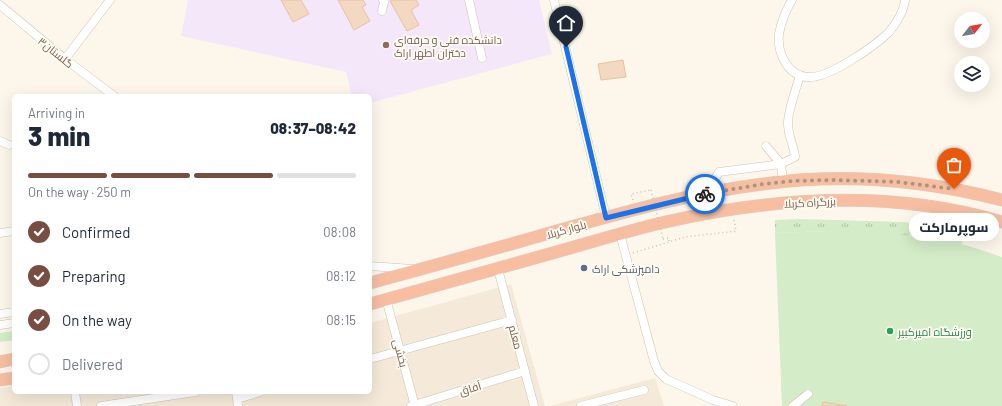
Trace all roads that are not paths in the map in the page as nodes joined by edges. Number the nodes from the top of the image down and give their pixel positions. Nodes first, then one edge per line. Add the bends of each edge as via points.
1 (110, 0) edge
2 (383, 0) edge
3 (469, 0) edge
4 (554, 0) edge
5 (792, 0) edge
6 (905, 0) edge
7 (0, 5) edge
8 (382, 11) dead end
9 (482, 58) dead end
10 (65, 59) junction
11 (800, 75) junction
12 (111, 94) edge
13 (0, 141) edge
14 (9, 145) dead end
15 (766, 146) dead end
16 (781, 164) junction
17 (783, 182) junction
18 (706, 194) junction
19 (1002, 200) edge
20 (606, 218) junction
21 (1002, 222) edge
22 (12, 231) edge
23 (0, 233) edge
24 (620, 234) junction
25 (372, 266) edge
26 (421, 269) junction
27 (498, 269) junction
28 (372, 282) edge
29 (386, 299) junction
30 (372, 303) edge
31 (12, 312) edge
32 (0, 314) edge
33 (512, 320) junction
34 (12, 323) edge
35 (0, 325) edge
36 (400, 350) junction
37 (12, 359) edge
38 (372, 359) edge
39 (0, 362) edge
40 (525, 371) junction
41 (12, 378) edge
42 (0, 380) edge
43 (644, 390) dead end
44 (75, 394) edge
45 (182, 394) edge
46 (253, 394) edge
47 (808, 394) dead end
48 (237, 399) edge
49 (596, 404) edge
50 (76, 406) edge
51 (101, 406) edge
52 (414, 406) edge
53 (534, 406) edge
54 (581, 406) edge
55 (733, 406) edge
56 (793, 406) edge

1 - 10 street
2 - 8 street
3 - 9 street
4 - 20 street
5 - 11 street via 779,34 780,49 788,68
6 - 11 street via 900,16 890,31 876,42 830,72 807,77
7 - 10 street, گلستان۳
10 - 12 street, گلستان۳
11 - 16 street via 787,122 795,157
13 - 14 street
15 - 16 street
16 - 17 street
16 - 18 street via 719,172
17 - 18 highway, بلوار کربلا
17 - 19 highway, بلوار کربلا via 898,182 954,189
18 - 20 highway, بلوار کربلا
20 - 26 highway, بلوار کربلا
21 - 24 highway, بزرگراه کربلا via 961,211 927,206 856,200 806,201 732,209
22 - 23 street
24 - 27 highway, بلوار کربلا
24 - 55 street via 658,371 666,379
25 - 26 street
26 - 28 highway, بلوار کربلا
27 - 29 highway, بلوار کربلا
27 - 33 street, معلم
29 - 30 highway, بلوار کربلا
29 - 36 street, بخشی
31 - 32 street
33 - 36 street
33 - 40 street, معلم
34 - 35 street
36 - 38 street
36 - 52 street, بخشی
37 - 39 highway
40 - 52 street, آفاق
40 - 53 street, معلم
41 - 42 highway
43 - 49 street
44 - 50 street
45 - 51 street
46 - 48 street
47 - 56 street
49 - 54 street

